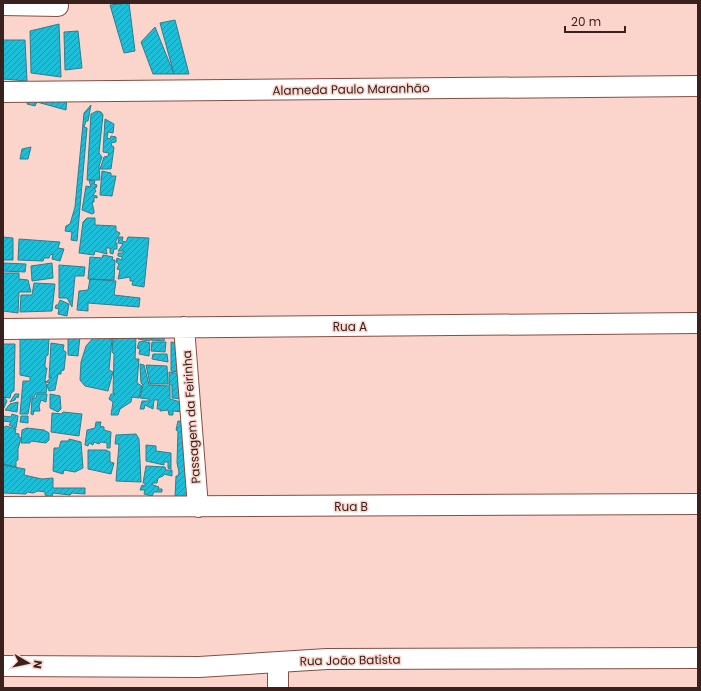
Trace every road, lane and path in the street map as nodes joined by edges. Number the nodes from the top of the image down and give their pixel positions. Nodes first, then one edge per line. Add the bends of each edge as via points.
1 (3, 5) edge
2 (58, 6) dead end
3 (698, 86) edge
4 (3, 92) edge
5 (698, 324) edge
6 (184, 327) junction
7 (3, 329) edge
8 (698, 504) edge
9 (198, 507) junction
10 (3, 508) edge
11 (698, 658) edge
12 (278, 662) junction
13 (3, 666) edge
14 (278, 688) edge

1 - 2 street
3 - 4 street, Alameda Paulo Maranhão
5 - 6 street, Rua A
6 - 7 street, Rua A
6 - 9 street, Passagem da Feirinha
8 - 9 street, Rua B
9 - 10 street, Rua B
11 - 12 street, Rua João Batista via 327,659
12 - 13 street, Rua João Batista via 199,667
12 - 14 street

